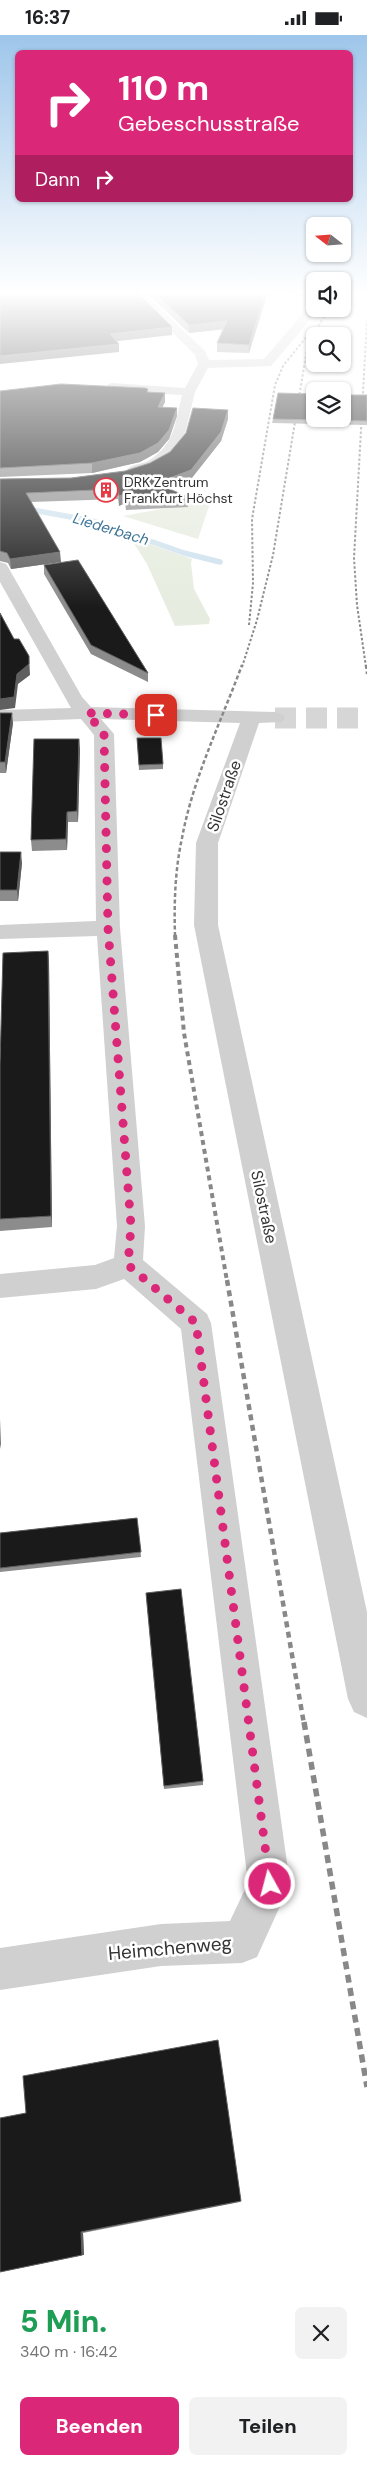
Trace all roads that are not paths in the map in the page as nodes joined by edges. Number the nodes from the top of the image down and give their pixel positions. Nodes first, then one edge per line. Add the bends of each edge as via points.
1 (189, 397) edge
2 (121, 474) edge
3 (0, 567) edge
4 (87, 713) junction
5 (0, 716) edge
6 (251, 718) junction
7 (275, 719) tunnel mouth
8 (108, 928) junction
9 (0, 932) edge
10 (128, 1265) junction
11 (0, 1286) edge
12 (367, 1699) edge
13 (0, 1969) edge

1 - 2 street via 177,443 153,464
3 - 4 street via 74,699
4 - 5 street
4 - 6 street
4 - 8 street via 104,734
6 - 7 street
6 - 12 street, Silostraße via 207,843 206,925
8 - 9 street
8 - 10 street via 131,1226
10 - 11 street via 96,1277
10 - 13 street, Heimchenweg via 196,1323 270,1884 242,1941 161,1945

